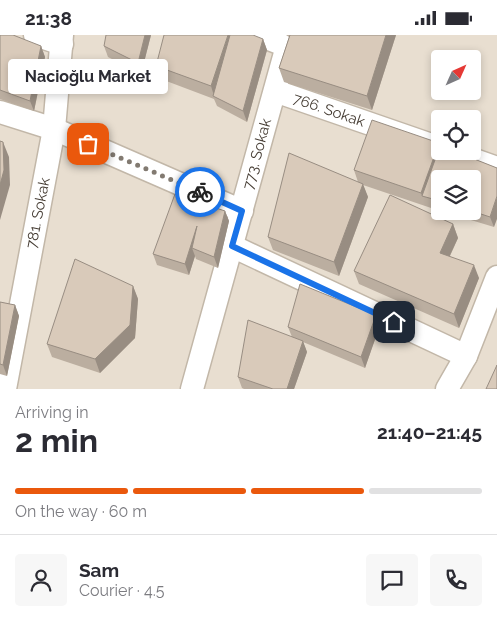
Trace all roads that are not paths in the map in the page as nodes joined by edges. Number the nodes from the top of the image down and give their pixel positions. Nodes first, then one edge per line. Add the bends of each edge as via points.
1 (36, 35) edge
2 (259, 35) edge
3 (62, 40) edge
4 (289, 40) edge
5 (275, 91) junction
6 (0, 112) edge
7 (54, 129) junction
8 (431, 145) edge
9 (476, 160) edge
10 (497, 167) edge
11 (242, 211) junction
12 (232, 246) junction
13 (497, 277) edge
14 (466, 356) junction
15 (4, 379) edge
16 (200, 387) edge
17 (448, 389) edge

1 - 3 street
2 - 4 street
3 - 7 street, 781. Sokak
4 - 5 street, 773. Sokak
5 - 8 street, 766. Sokak
5 - 11 street, 773. Sokak
6 - 7 street
7 - 11 street
7 - 15 street, 781. Sokak
9 - 10 street
11 - 12 street, 773. Sokak
12 - 14 street
12 - 16 street, 773. Sokak
13 - 14 street
14 - 17 street

